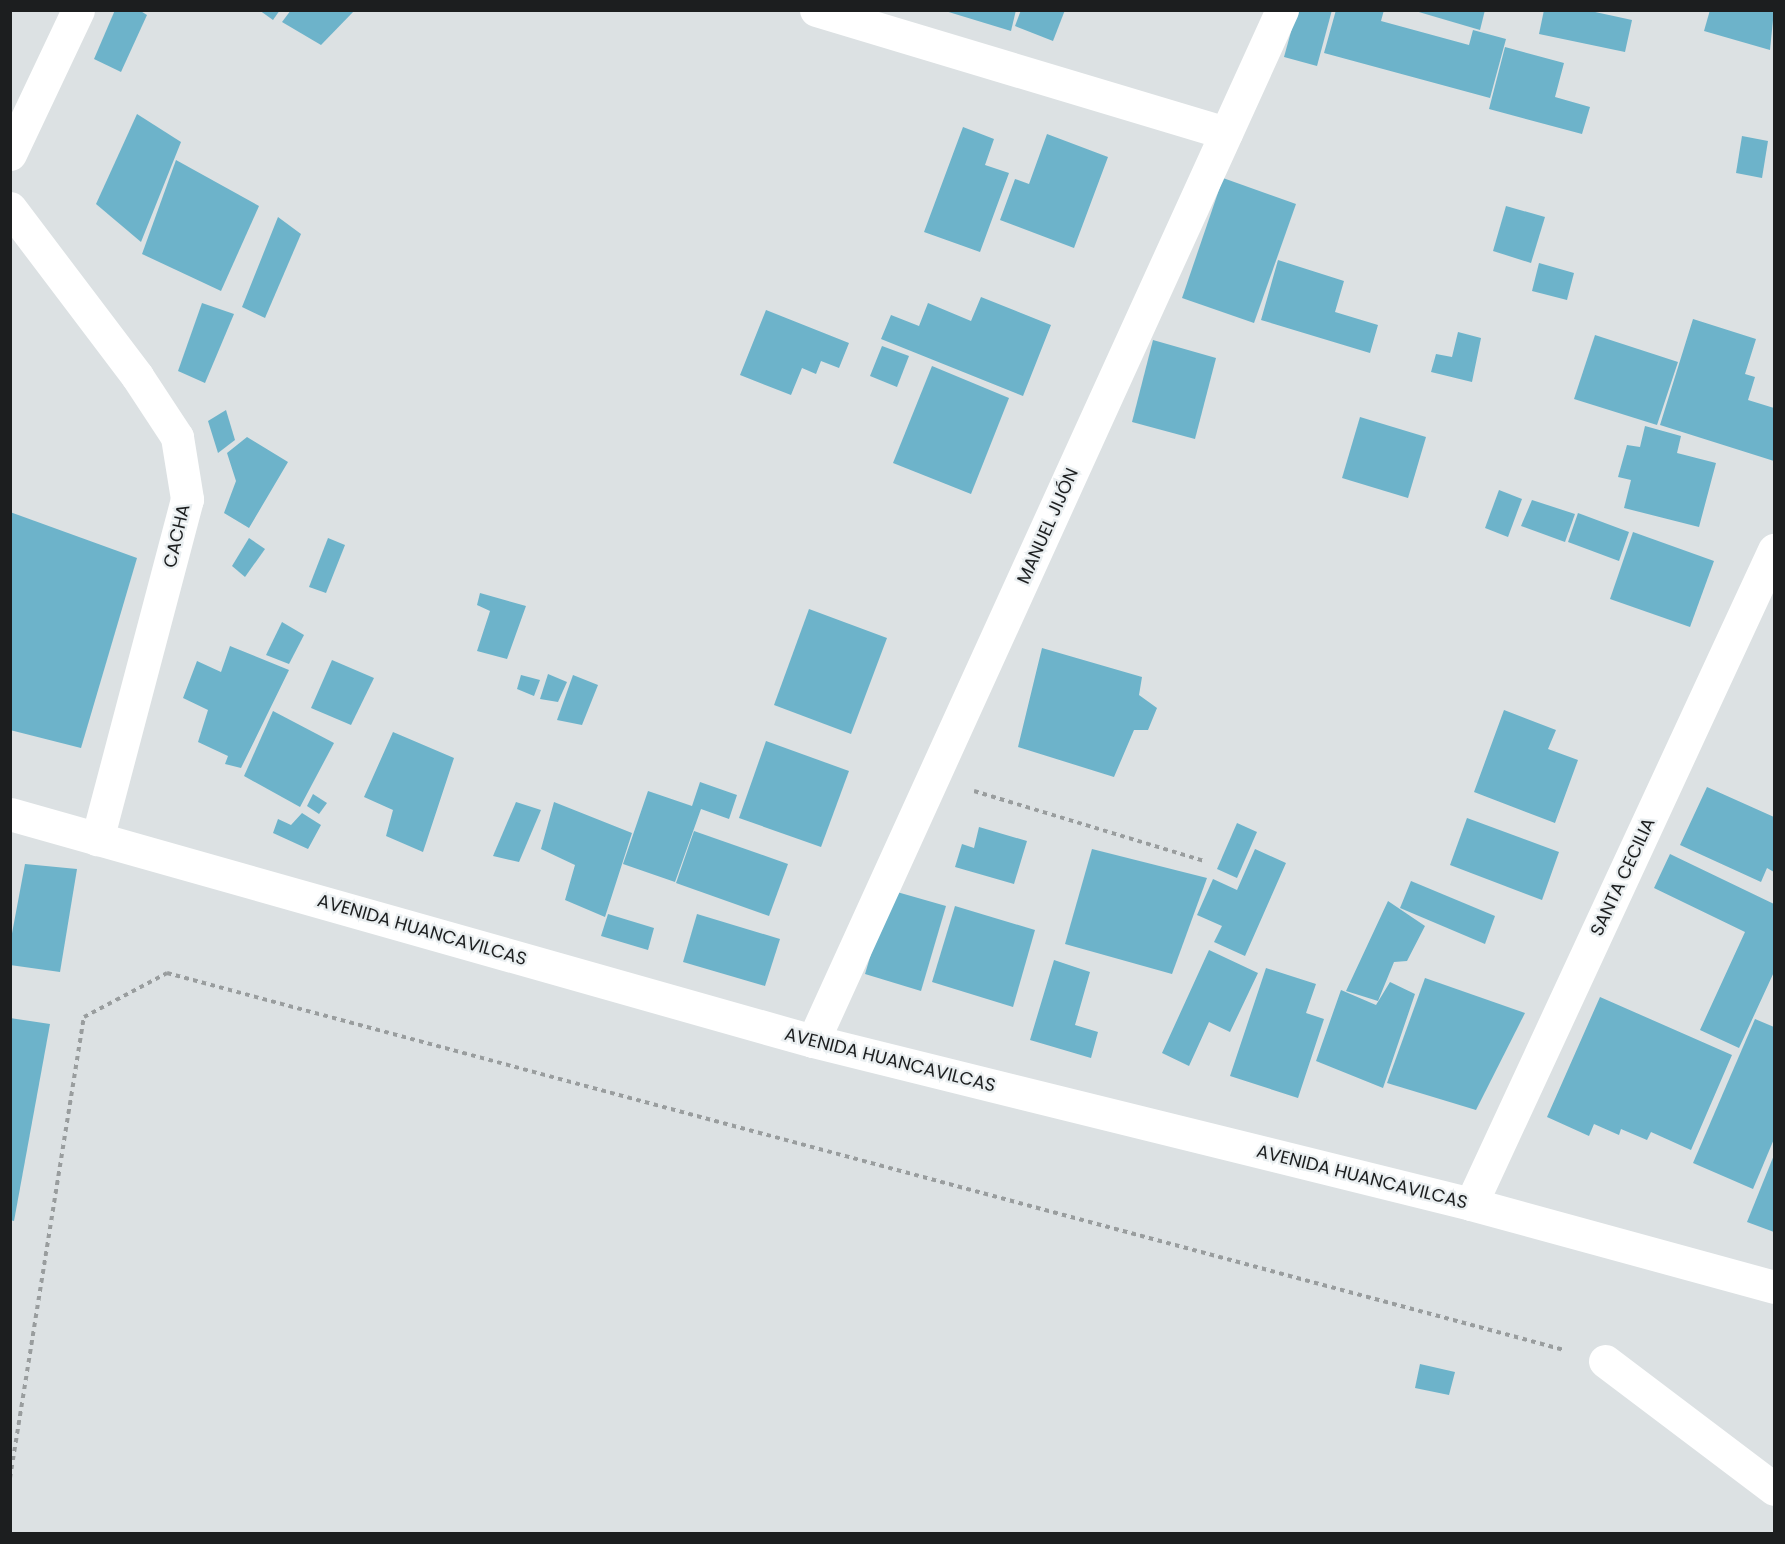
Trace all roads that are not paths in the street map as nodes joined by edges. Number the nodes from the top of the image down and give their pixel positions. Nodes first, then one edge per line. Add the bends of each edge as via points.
1 (78, 10) edge
2 (816, 10) edge
3 (1282, 10) edge
4 (1227, 133) junction
5 (10, 154) edge
6 (10, 208) edge
7 (1774, 550) edge
8 (10, 814) edge
9 (98, 838) junction
10 (813, 1041) junction
11 (1472, 1204) junction
12 (1774, 1287) edge
13 (1605, 1361) road end
14 (1774, 1489) edge

1 - 5 street
2 - 4 street
3 - 4 street, MANUEL JIJÓN
4 - 10 street, MANUEL JIJÓN
6 - 9 street, CACHA via 137,376 177,437 187,499
7 - 11 street, SANTA CECILIA
8 - 9 street, AVENIDA HUANCAVILCAS
9 - 10 street, AVENIDA HUANCAVILCAS
10 - 11 street, AVENIDA HUANCAVILCAS
11 - 12 street, AVENIDA HUANCAVILCAS
13 - 14 street

